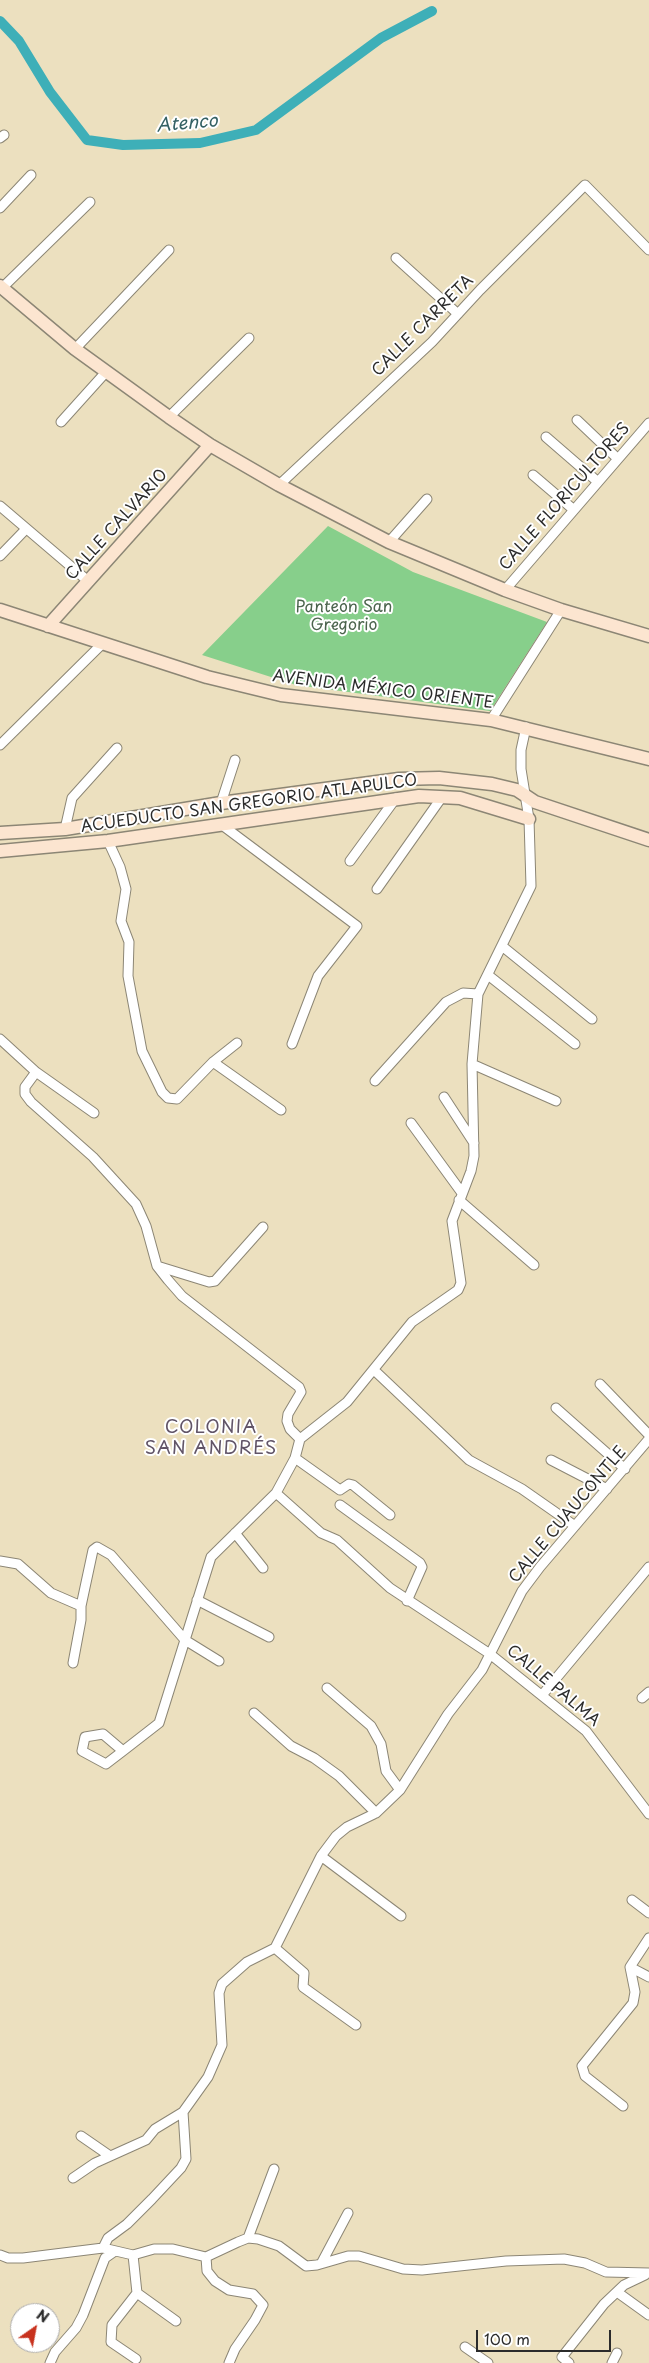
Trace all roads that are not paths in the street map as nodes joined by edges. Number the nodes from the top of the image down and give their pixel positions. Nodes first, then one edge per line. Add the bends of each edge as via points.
1 (31, 175) dead end
2 (90, 202) dead end
3 (0, 208) edge
4 (168, 250) dead end
5 (649, 250) edge
6 (396, 258) dead end
7 (1, 287) edge
8 (458, 314) junction
9 (249, 338) dead end
10 (75, 349) junction
11 (106, 372) junction
12 (169, 418) junction
13 (577, 420) dead end
14 (61, 422) dead end
15 (649, 423) edge
16 (546, 437) dead end
17 (210, 445) junction
18 (618, 459) junction
19 (534, 475) dead end
20 (598, 482) junction
21 (279, 485) junction
22 (427, 499) dead end
23 (0, 506) edge
24 (574, 510) junction
25 (26, 528) junction
26 (389, 542) junction
27 (0, 556) edge
28 (88, 581) junction
29 (505, 590) junction
30 (0, 610) edge
31 (561, 610) junction
32 (48, 626) junction
33 (649, 636) edge
34 (101, 645) junction
35 (491, 720) junction
36 (526, 727) junction
37 (0, 745) edge
38 (117, 748) dead end
39 (649, 759) edge
40 (235, 760) dead end
41 (442, 796) junction
42 (525, 796) junction
43 (396, 798) junction
44 (221, 803) junction
45 (529, 819) junction
46 (222, 825) junction
47 (65, 829) junction
48 (1, 832) edge
49 (649, 840) edge
50 (108, 841) junction
51 (5, 851) edge
52 (350, 861) dead end
53 (377, 889) dead end
54 (502, 946) junction
55 (488, 974) junction
56 (478, 994) junction
57 (592, 1019) dead end
58 (0, 1039) edge
59 (237, 1043) dead end
60 (292, 1044) dead end
61 (575, 1044) dead end
62 (213, 1062) junction
63 (472, 1064) junction
64 (36, 1072) junction
65 (375, 1081) dead end
66 (444, 1097) dead end
67 (556, 1101) dead end
68 (281, 1110) dead end
69 (94, 1113) dead end
70 (411, 1123) dead end
71 (474, 1143) junction
72 (461, 1197) junction
73 (263, 1227) dead end
74 (534, 1265) dead end
75 (157, 1266) junction
76 (374, 1370) junction
77 (600, 1384) dead end
78 (556, 1408) dead end
79 (649, 1435) edge
80 (300, 1439) junction
81 (649, 1439) edge
82 (295, 1458) junction
83 (551, 1460) dead end
84 (625, 1469) junction
85 (607, 1488) junction
86 (276, 1492) junction
87 (340, 1505) dead end
88 (390, 1515) dead end
89 (574, 1526) junction
90 (236, 1533) junction
91 (0, 1561) edge
92 (649, 1567) edge
93 (263, 1568) dead end
94 (197, 1600) junction
95 (407, 1601) junction
96 (81, 1606) junction
97 (268, 1637) dead end
98 (186, 1640) junction
99 (490, 1654) junction
100 (219, 1661) dead end
101 (73, 1663) dead end
102 (327, 1688) dead end
103 (543, 1694) junction
104 (254, 1713) dead end
105 (123, 1750) dead end
106 (400, 1790) junction
107 (648, 1812) edge
108 (376, 1814) junction
109 (321, 1856) junction
110 (632, 1900) dead end
111 (649, 1913) edge
112 (401, 1916) dead end
113 (649, 1938) edge
114 (275, 1948) junction
115 (630, 1967) junction
116 (649, 1977) edge
117 (356, 2025) dead end
118 (622, 2106) dead end
119 (183, 2112) junction
120 (81, 2136) dead end
121 (110, 2156) junction
122 (274, 2169) dead end
123 (73, 2178) dead end
124 (348, 2213) dead end
125 (248, 2238) junction
126 (103, 2248) junction
127 (115, 2251) junction
128 (0, 2255) edge
129 (134, 2255) junction
130 (206, 2257) junction
131 (322, 2262) junction
132 (648, 2273) edge
133 (617, 2292) junction
134 (137, 2293) junction
135 (649, 2315) edge
136 (176, 2321) dead end
137 (465, 2348) dead end
138 (617, 2353) dead end
139 (136, 2359) dead end
140 (562, 2361) edge
141 (50, 2363) edge
142 (229, 2363) edge
143 (488, 2363) edge
144 (612, 2363) edge

1 - 3 street
2 - 7 street
4 - 10 street
5 - 8 street, CALLE CARRETA via 586,185
6 - 8 street
7 - 10 street
8 - 21 street, CALLE CARRETA
9 - 12 street
10 - 11 street
11 - 12 street
11 - 14 street
12 - 17 street
13 - 18 street
15 - 18 street, CALLE FLORICULTORES
16 - 20 street
17 - 21 street
17 - 28 street, CALLE CALVARIO
18 - 20 street, CALLE FLORICULTORES
19 - 24 street
20 - 24 street, CALLE FLORICULTORES
21 - 26 street
22 - 26 street
23 - 25 street
24 - 29 street, CALLE FLORICULTORES
25 - 27 street
25 - 28 street
26 - 29 street
28 - 32 street, CALLE CALVARIO
29 - 31 street
30 - 32 street, AVENIDA MÉXICO ORIENTE
31 - 33 street
31 - 35 street
32 - 34 street, AVENIDA MÉXICO ORIENTE
34 - 35 street, AVENIDA MÉXICO ORIENTE via 281,696
34 - 37 street
35 - 36 street, AVENIDA MÉXICO ORIENTE
36 - 39 street, AVENIDA MÉXICO ORIENTE
36 - 42 street via 521,750
38 - 47 street via 72,798
40 - 44 street
41 - 43 street, ACUEDUCTO SAN GREGORIO ATLAPULCO
41 - 45 street, ACUEDUCTO SAN GREGORIO ATLAPULCO via 474,801
41 - 53 street
42 - 44 street, ACUEDUCTO SAN GREGORIO ATLAPULCO via 517,790 492,784 419,778
42 - 45 street
42 - 49 street, ACUEDUCTO SAN GREGORIO ATLAPULCO
43 - 46 street, ACUEDUCTO SAN GREGORIO ATLAPULCO
43 - 52 street
44 - 47 street, ACUEDUCTO SAN GREGORIO ATLAPULCO
45 - 54 street via 531,886
46 - 50 street, ACUEDUCTO SAN GREGORIO ATLAPULCO
46 - 60 street via 357,926 318,976
47 - 48 street, ACUEDUCTO SAN GREGORIO ATLAPULCO
48 - 51 street
50 - 51 street, ACUEDUCTO SAN GREGORIO ATLAPULCO
50 - 62 street via 126,889 121,922 129,942 128,976 147,1063 162,1092 172,1100 177,1099
54 - 55 street
54 - 57 street
55 - 56 street
55 - 61 street
56 - 63 street
56 - 65 street via 463,993 446,1002
58 - 64 street
59 - 62 street
62 - 68 street
63 - 67 street
63 - 71 street
64 - 69 street
64 - 75 street via 25,1087 25,1094 94,1157 136,1204
66 - 71 street
70 - 72 street
71 - 72 street via 471,1171
72 - 74 street
72 - 76 street via 452,1221 461,1283 458,1290 412,1322
73 - 75 street via 215,1281
75 - 80 street via 182,1296 299,1387 301,1392 287,1421
76 - 80 street via 347,1402
76 - 89 street via 469,1460 522,1488
77 - 79 street
78 - 84 street
80 - 82 street
81 - 84 street, CALLE CUAUCONTLE
82 - 86 street
82 - 88 street via 340,1490 353,1485
83 - 85 street
84 - 85 street, CALLE CUAUCONTLE
85 - 89 street, CALLE CUAUCONTLE
86 - 90 street
86 - 95 street, CALLE PALMA via 321,1533 337,1540
87 - 95 street via 420,1563 422,1566
89 - 99 street, CALLE CUAUCONTLE via 522,1591
90 - 93 street
90 - 94 street via 211,1557
91 - 96 street via 18,1564 51,1593
92 - 103 street
94 - 97 street
94 - 98 street
95 - 99 street, CALLE PALMA
96 - 98 street via 93,1550 102,1548
96 - 101 street
98 - 100 street
98 - 105 street via 159,1722
99 - 103 street, CALLE PALMA
99 - 106 street, CALLE CUAUCONTLE
102 - 106 street via 371,1726 381,1744 386,1771
103 - 107 street, CALLE PALMA via 586,1731
104 - 108 street via 291,1746 339,1776
106 - 108 street, CALLE CUAUCONTLE
108 - 109 street via 347,1827
109 - 112 street
109 - 114 street
110 - 111 street
113 - 115 street
114 - 117 street via 304,1973 303,1987
114 - 119 street via 247,1962 227,1978 219,1993 222,2045 208,2077
115 - 116 street
115 - 118 street via 635,1992 633,2003 582,2066 586,2076
119 - 121 street via 155,2130 146,2140
119 - 126 street via 187,2149 181,2168 127,2224 108,2238
120 - 121 street
121 - 123 street
122 - 125 street
124 - 131 street
125 - 130 street
125 - 131 street via 279,2246 306,2266
126 - 127 street
126 - 128 street via 23,2258
127 - 129 street
127 - 141 street via 105,2258 83,2315
129 - 130 street via 154,2249 173,2249
129 - 134 street
130 - 142 street via 206,2271 215,2281 229,2290 253,2294 263,2305
131 - 132 street via 359,2256 403,2269 422,2270 564,2259 606,2272
132 - 133 street
133 - 135 street
133 - 140 street via 598,2310
134 - 136 street
134 - 139 street via 112,2324 111,2342
137 - 143 street
138 - 144 street

